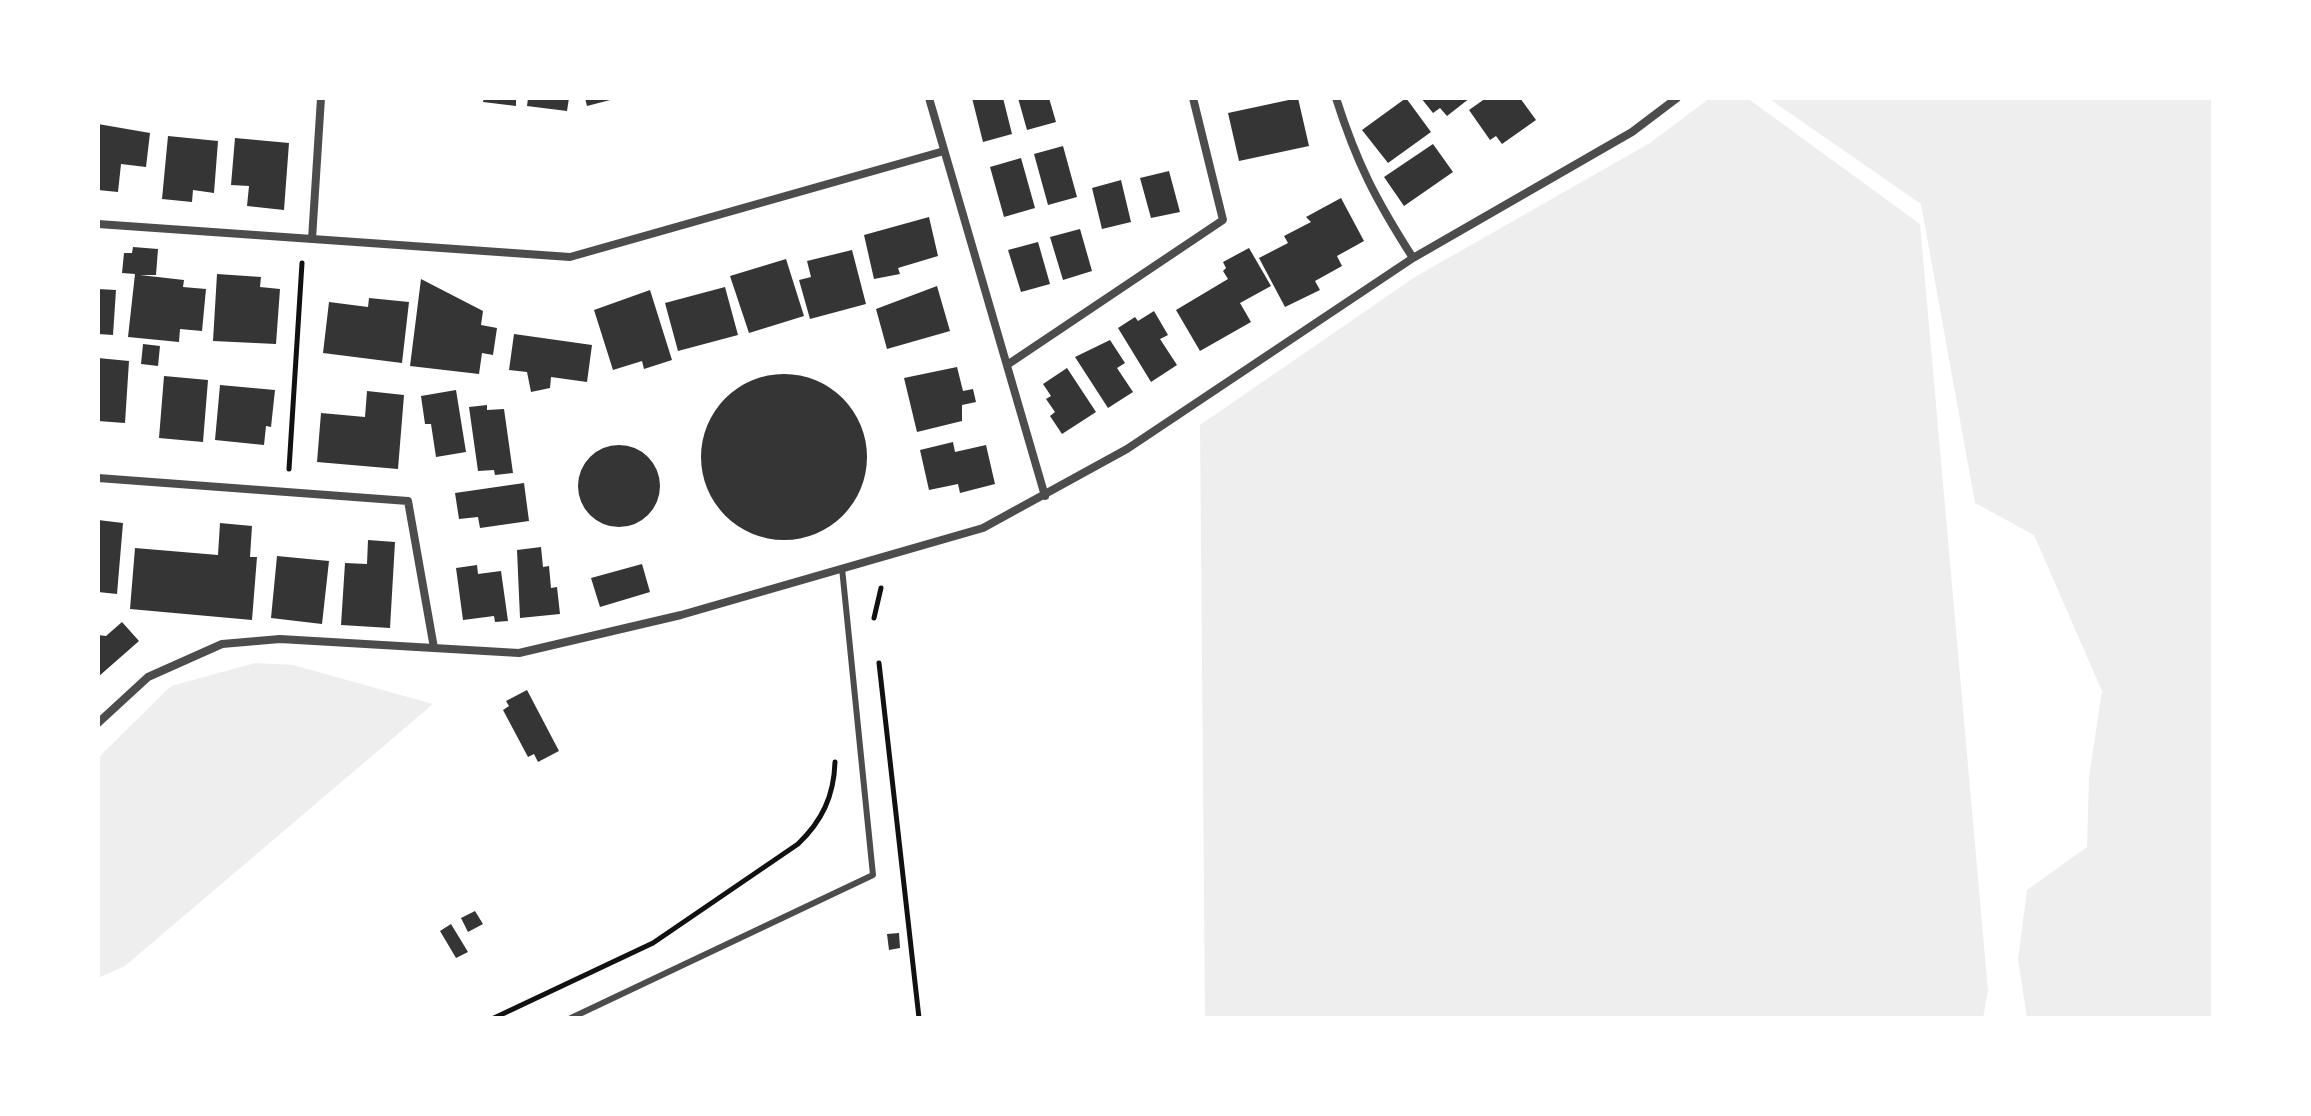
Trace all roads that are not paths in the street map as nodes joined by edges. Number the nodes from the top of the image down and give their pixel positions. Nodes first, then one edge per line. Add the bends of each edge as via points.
1 (321, 98) edge
2 (929, 98) edge
3 (1193, 98) edge
4 (1336, 98) edge
5 (1677, 98) edge
6 (944, 151) junction
7 (98, 224) edge
8 (308, 239) junction
9 (1413, 258) junction
10 (1007, 365) junction
11 (98, 478) edge
12 (1045, 496) junction
13 (842, 568) junction
14 (434, 648) junction
15 (98, 723) edge
16 (571, 1018) edge

1 - 8 street
2 - 6 street
3 - 10 street via 1223,220
4 - 9 street via 1356,161
5 - 9 street via 1632,132
6 - 8 street via 570,257
6 - 10 street
7 - 8 street
9 - 12 street via 1127,449
10 - 12 street
11 - 14 street via 408,501
12 - 13 street via 983,528
13 - 14 street via 681,615 519,653
13 - 16 lane via 873,875
14 - 15 street via 280,639 222,644 148,677

